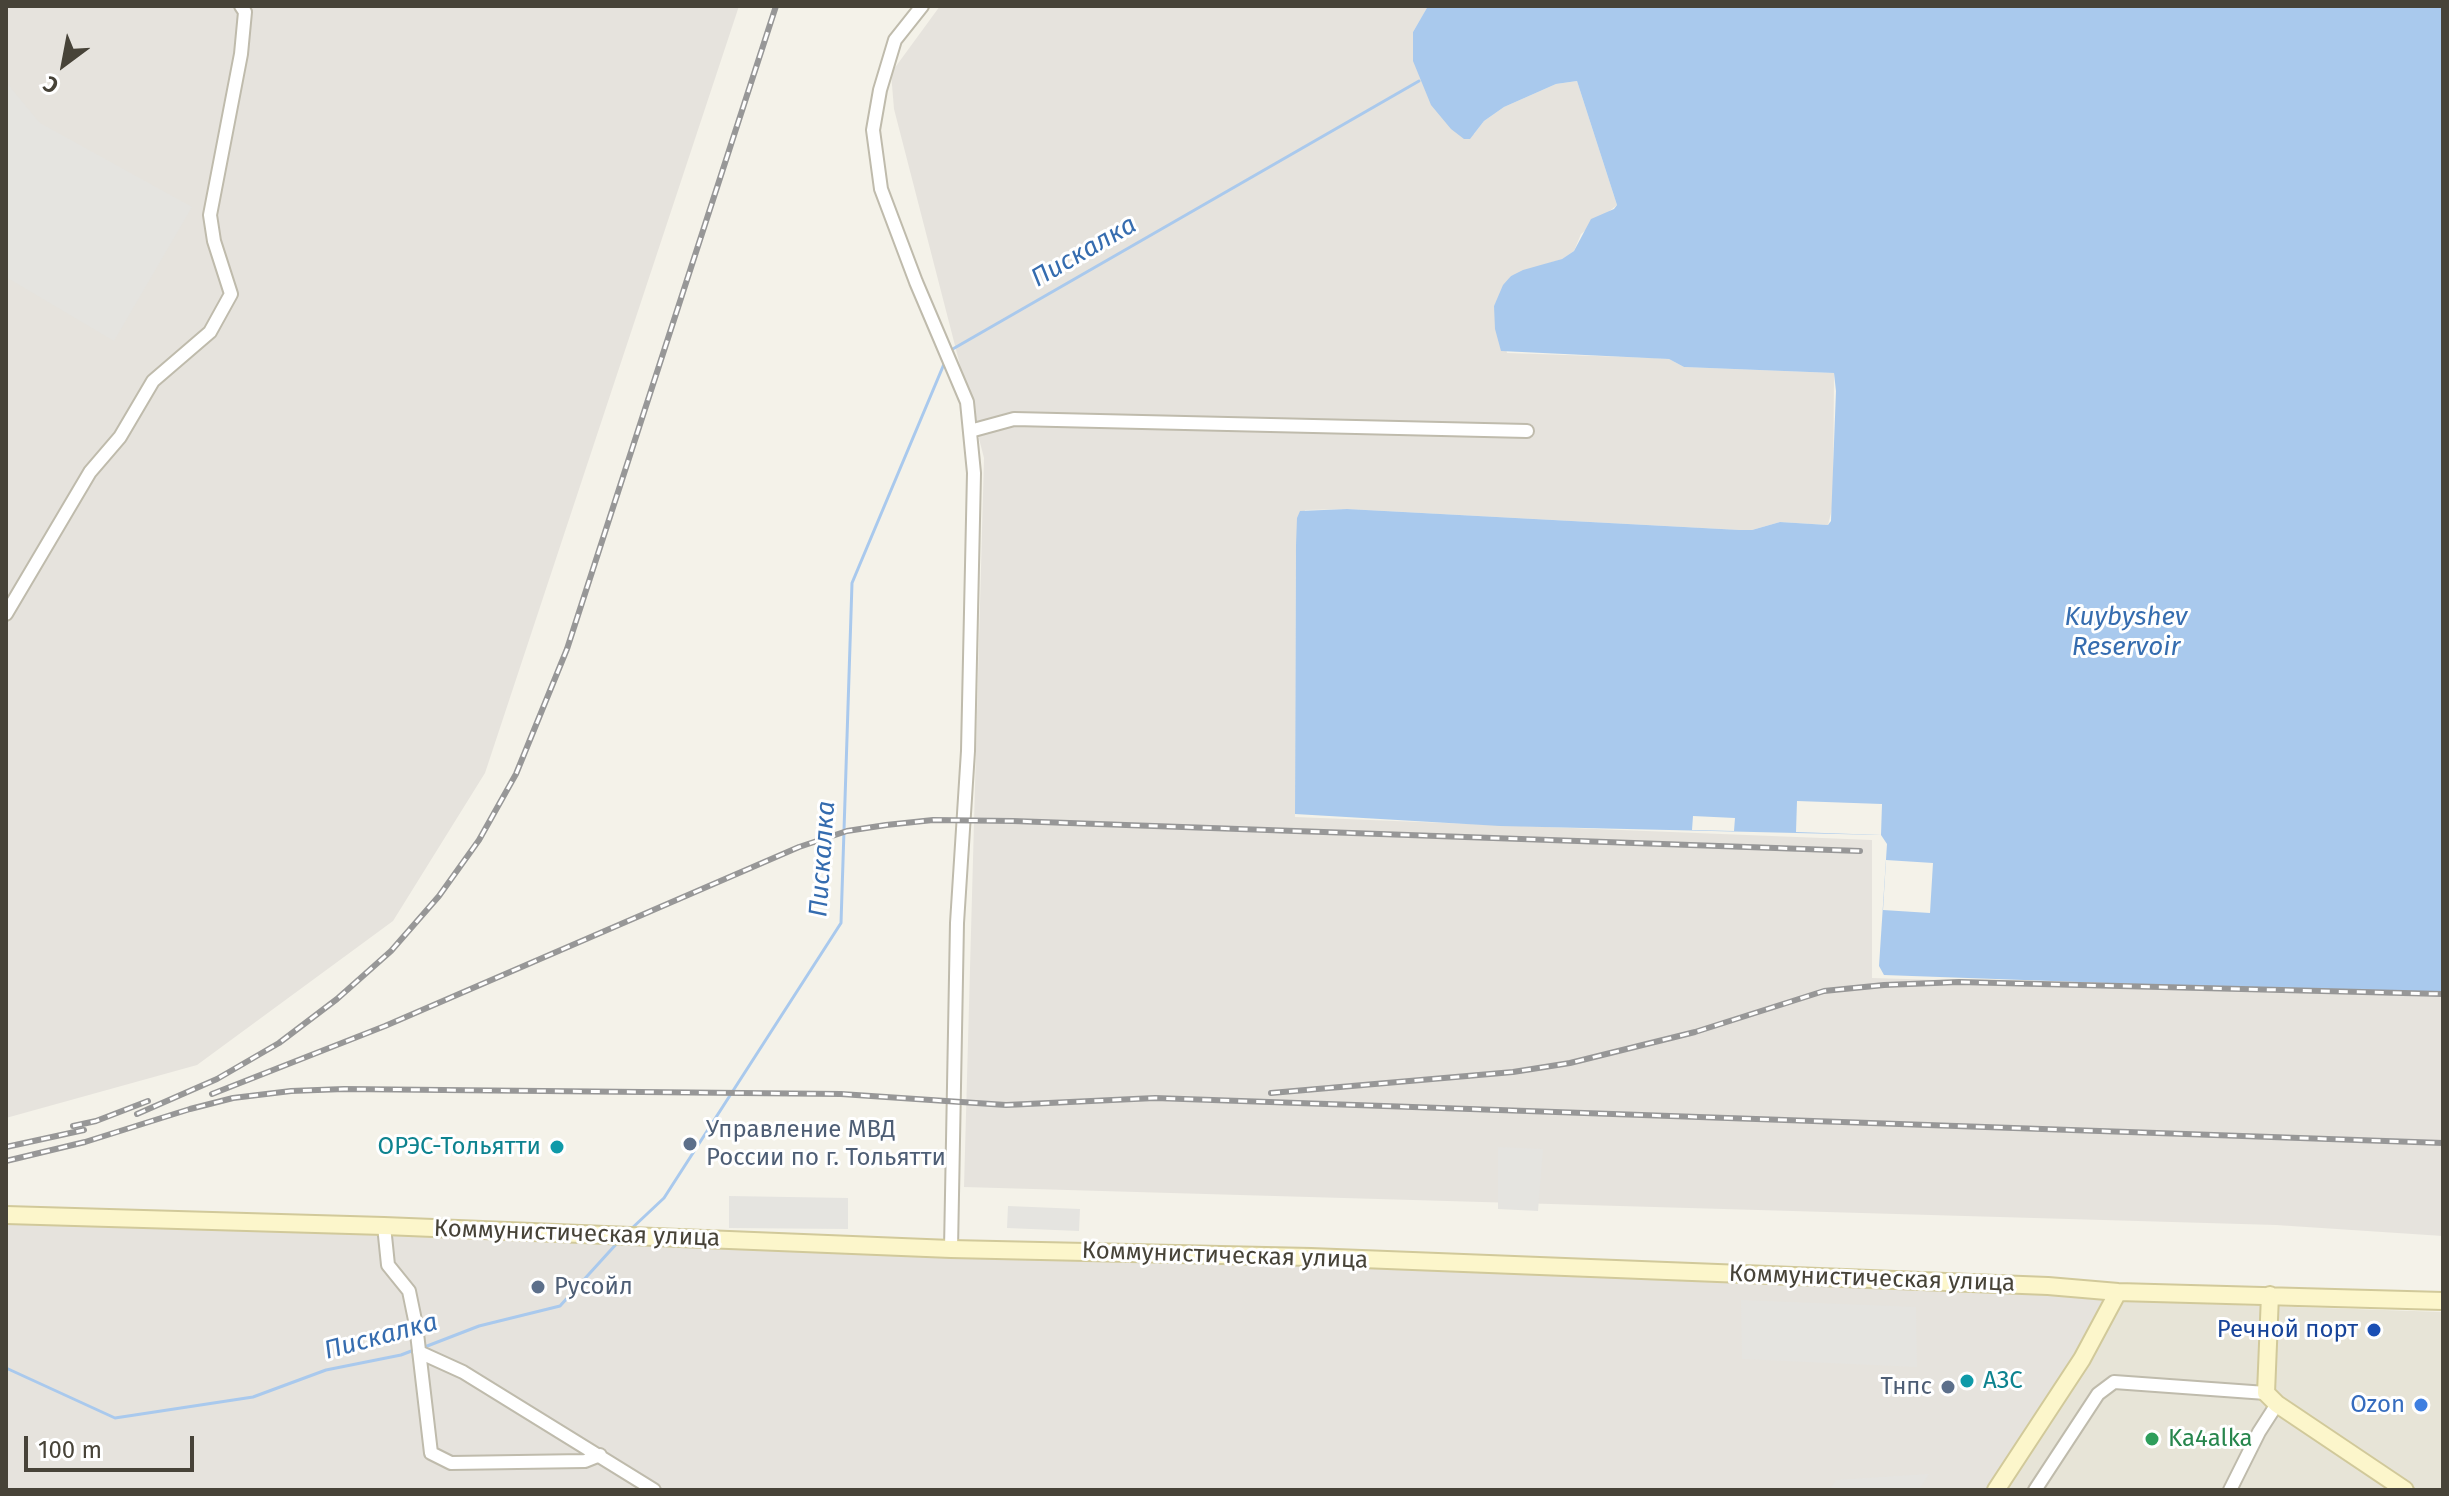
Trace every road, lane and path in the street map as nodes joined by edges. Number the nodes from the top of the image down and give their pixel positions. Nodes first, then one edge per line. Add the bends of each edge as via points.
1 (241, 6) edge
2 (922, 6) edge
3 (970, 431) junction
4 (1527, 431) dead end
5 (6, 614) edge
6 (6, 1215) edge
7 (384, 1226) junction
8 (951, 1249) junction
9 (2118, 1292) junction
10 (2270, 1295) junction
11 (2443, 1301) edge
12 (419, 1352) junction
13 (2272, 1399) junction
14 (600, 1455) junction
15 (654, 1490) edge
16 (1996, 1490) edge
17 (2035, 1490) edge
18 (2230, 1490) edge
19 (2405, 1490) edge

1 - 5 street via 241,54 210,215 231,294 210,332 153,381 120,437 90,472
2 - 3 street via 895,40 873,130 881,189 967,402
3 - 4 street via 1014,419
3 - 8 street via 974,473 968,735 957,923
6 - 7 main road, Коммунистическая улица
7 - 8 main road, Коммунистическая улица
7 - 12 street via 388,1265 409,1291
8 - 9 main road, Коммунистическая улица via 1340,1258
9 - 10 main road, Коммунистическая улица
9 - 16 main road via 2082,1359
10 - 11 main road, Коммунистическая улица
10 - 13 main road
12 - 14 street via 463,1372
12 - 14 street via 431,1453 451,1463 585,1461
13 - 17 street via 2114,1382 2098,1394
13 - 18 street
13 - 19 main road
14 - 15 street

